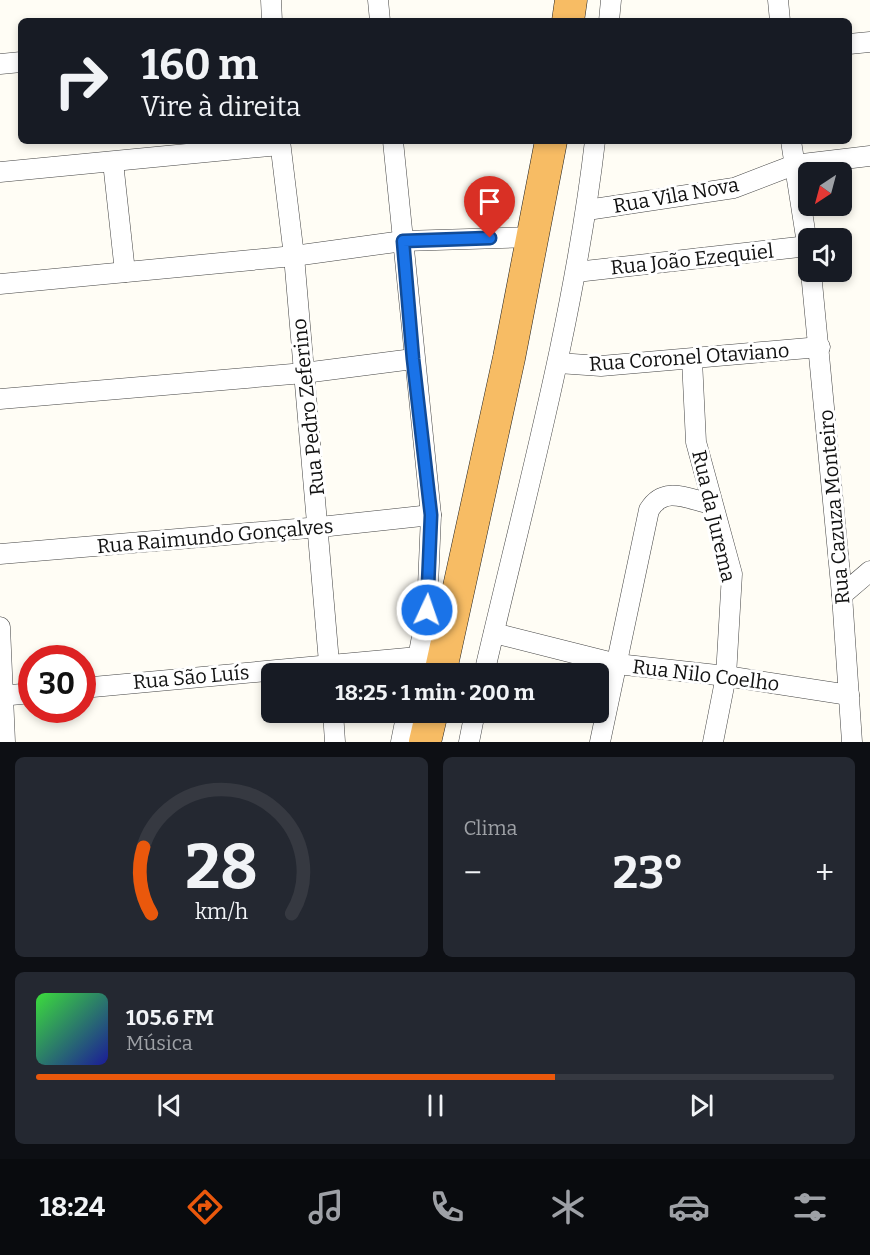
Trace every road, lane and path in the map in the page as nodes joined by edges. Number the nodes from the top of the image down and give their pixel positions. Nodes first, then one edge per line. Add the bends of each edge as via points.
1 (271, 0) edge
2 (378, 0) edge
3 (571, 0) edge
4 (611, 0) edge
5 (778, 0) edge
6 (272, 18) edge
7 (380, 18) edge
8 (568, 18) edge
9 (609, 18) edge
10 (780, 18) edge
11 (870, 42) edge
12 (852, 44) edge
13 (18, 62) edge
14 (0, 64) edge
15 (271, 144) edge
16 (280, 144) edge
17 (393, 144) edge
18 (550, 144) edge
19 (595, 144) edge
20 (791, 144) edge
21 (870, 156) edge
22 (112, 162) junction
23 (794, 165) junction
24 (0, 172) edge
25 (587, 210) junction
26 (805, 228) edge
27 (533, 237) junction
28 (403, 241) junction
29 (798, 249) edge
30 (294, 256) junction
31 (125, 272) junction
32 (576, 272) junction
33 (812, 282) edge
34 (0, 285) edge
35 (820, 347) junction
36 (413, 359) junction
37 (692, 360) junction
38 (558, 363) junction
39 (304, 374) junction
40 (0, 399) edge
41 (711, 504) junction
42 (431, 515) junction
43 (320, 527) junction
44 (0, 554) edge
45 (870, 571) edge
46 (842, 595) junction
47 (0, 627) edge
48 (494, 633) junction
49 (330, 663) edge
50 (429, 663) edge
51 (429, 663) edge
52 (487, 663) edge
53 (617, 664) junction
54 (261, 674) edge
55 (726, 676) junction
56 (96, 687) edge
57 (18, 694) edge
58 (2, 695) edge
59 (849, 695) junction
60 (334, 723) edge
61 (405, 723) edge
62 (429, 723) edge
63 (473, 723) edge
64 (5, 742) edge
65 (335, 742) edge
66 (401, 742) edge
67 (425, 742) edge
68 (469, 742) edge
69 (600, 742) edge
70 (713, 742) edge
71 (852, 742) edge

1 - 6 street
2 - 7 street
3 - 8 highway
4 - 9 street
5 - 10 street
11 - 12 street
13 - 14 street
15 - 22 street
16 - 30 street, Rua Pedro Zeferino
17 - 28 street
18 - 27 highway
19 - 25 street
20 - 23 street
21 - 23 street, Rua Vila Nova
22 - 24 street
22 - 31 street
23 - 25 street, Rua Vila Nova via 734,188
23 - 26 street
25 - 32 street
27 - 28 street
27 - 50 highway
28 - 30 street
28 - 36 street
29 - 32 street, Rua João Ezequiel
30 - 31 street
30 - 39 street, Rua Pedro Zeferino
31 - 34 street
32 - 38 street
33 - 35 street, Rua Cazuza Monteiro
35 - 37 street, Rua Coronel Otaviano
35 - 46 street, Rua Cazuza Monteiro
36 - 39 street
36 - 42 street
37 - 38 street, Rua Coronel Otaviano via 601,366
37 - 41 street, Rua da Jurema via 696,442
38 - 48 street
39 - 40 street
39 - 43 street, Rua Pedro Zeferino
41 - 53 street via 668,494 653,504 646,520
41 - 55 street, Rua da Jurema via 732,574
42 - 43 street, Rua Raimundo Gonçalves
42 - 51 street
43 - 44 street, Rua Raimundo Gonçalves
43 - 49 street, Rua Pedro Zeferino
45 - 46 street
46 - 59 street, Rua Cazuza Monteiro
47 - 58 street
48 - 52 street
48 - 53 street, Rua Nilo Coelho
53 - 55 street, Rua Nilo Coelho
53 - 69 street
54 - 56 street, Rua São Luís
55 - 59 street, Rua Nilo Coelho
55 - 70 street, Rua da Jurema
57 - 58 street
58 - 64 street
59 - 71 street, Rua Cazuza Monteiro
60 - 65 street
61 - 66 street
62 - 67 highway
63 - 68 street

